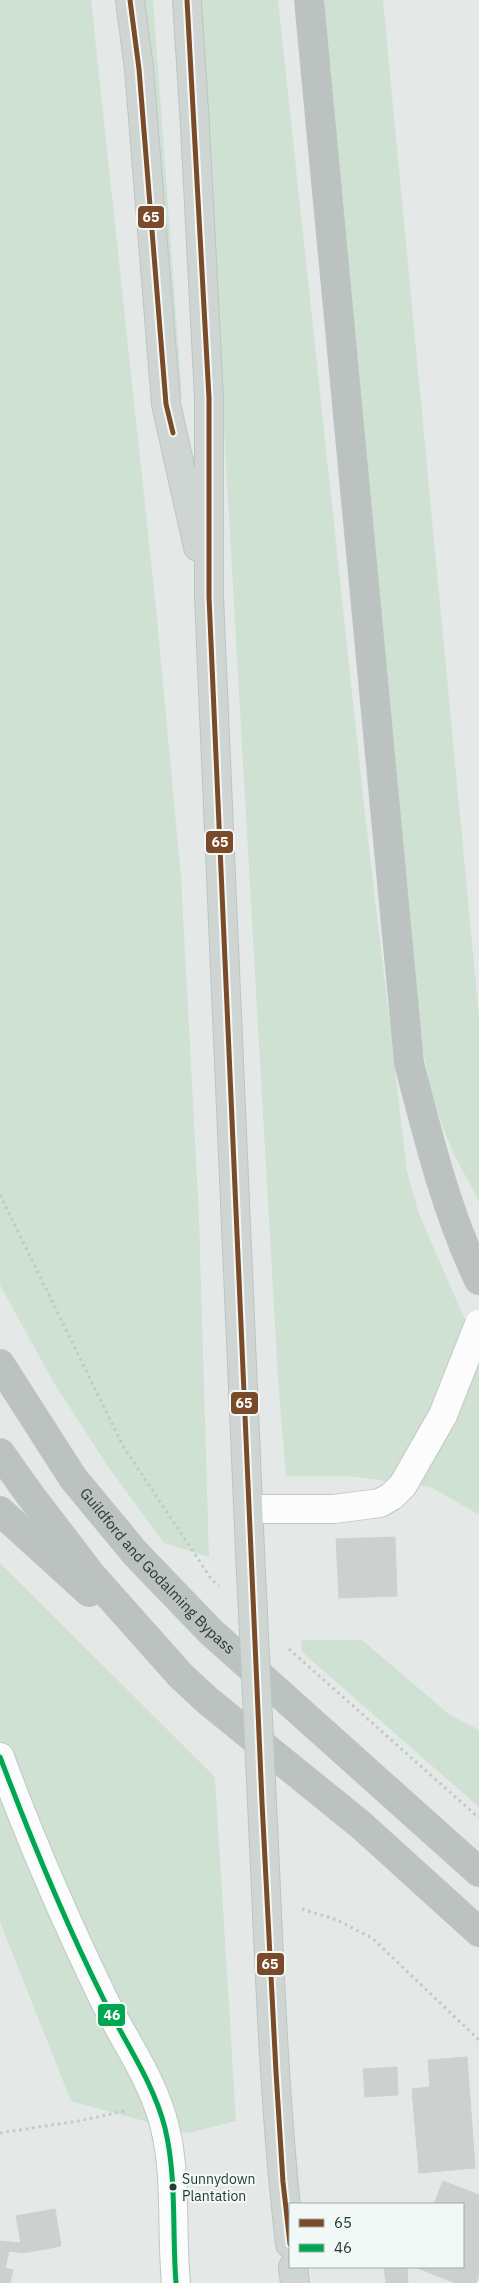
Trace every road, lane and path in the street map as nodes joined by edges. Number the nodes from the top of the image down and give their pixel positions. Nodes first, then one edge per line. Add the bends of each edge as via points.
1 (130, 0) edge
2 (187, 0) edge
3 (309, 0) edge
4 (209, 597) junction
5 (0, 1195) edge
6 (479, 1280) edge
7 (479, 1324) edge
8 (0, 1364) edge
9 (0, 1453) edge
10 (249, 1509) junction
11 (0, 1511) edge
12 (220, 1587) dead end
13 (286, 1646) dead end
14 (181, 1676) junction
15 (0, 1757) edge
16 (479, 1818) edge
17 (479, 1872) edge
18 (302, 1909) dead end
19 (479, 1932) edge
20 (479, 2040) edge
21 (158, 2104) junction
22 (0, 2133) edge
23 (289, 2233) edge
24 (293, 2268) edge
25 (176, 2283) edge
26 (295, 2283) edge

1 - 4 main road via 166,404
2 - 4 main road via 209,398
3 - 6 highway via 409,1063 434,1162
4 - 10 main road
5 - 12 path via 122,1446 212,1580
7 - 10 street, bridge via 443,1415 403,1485 392,1496 380,1503 334,1509
8 - 17 highway, Guildford and Godalming Bypass via 73,1478 135,1553 210,1631
9 - 14 highway via 92,1576
10 - 23 main road, bridge via 280,2136
11 - 14 highway
13 - 16 path
14 - 19 highway via 361,1825
15 - 21 street via 49,1879 103,1998
18 - 20 path via 337,1920 372,1938
21 - 22 path
21 - 25 street via 170,2157
24 - 26 main road

